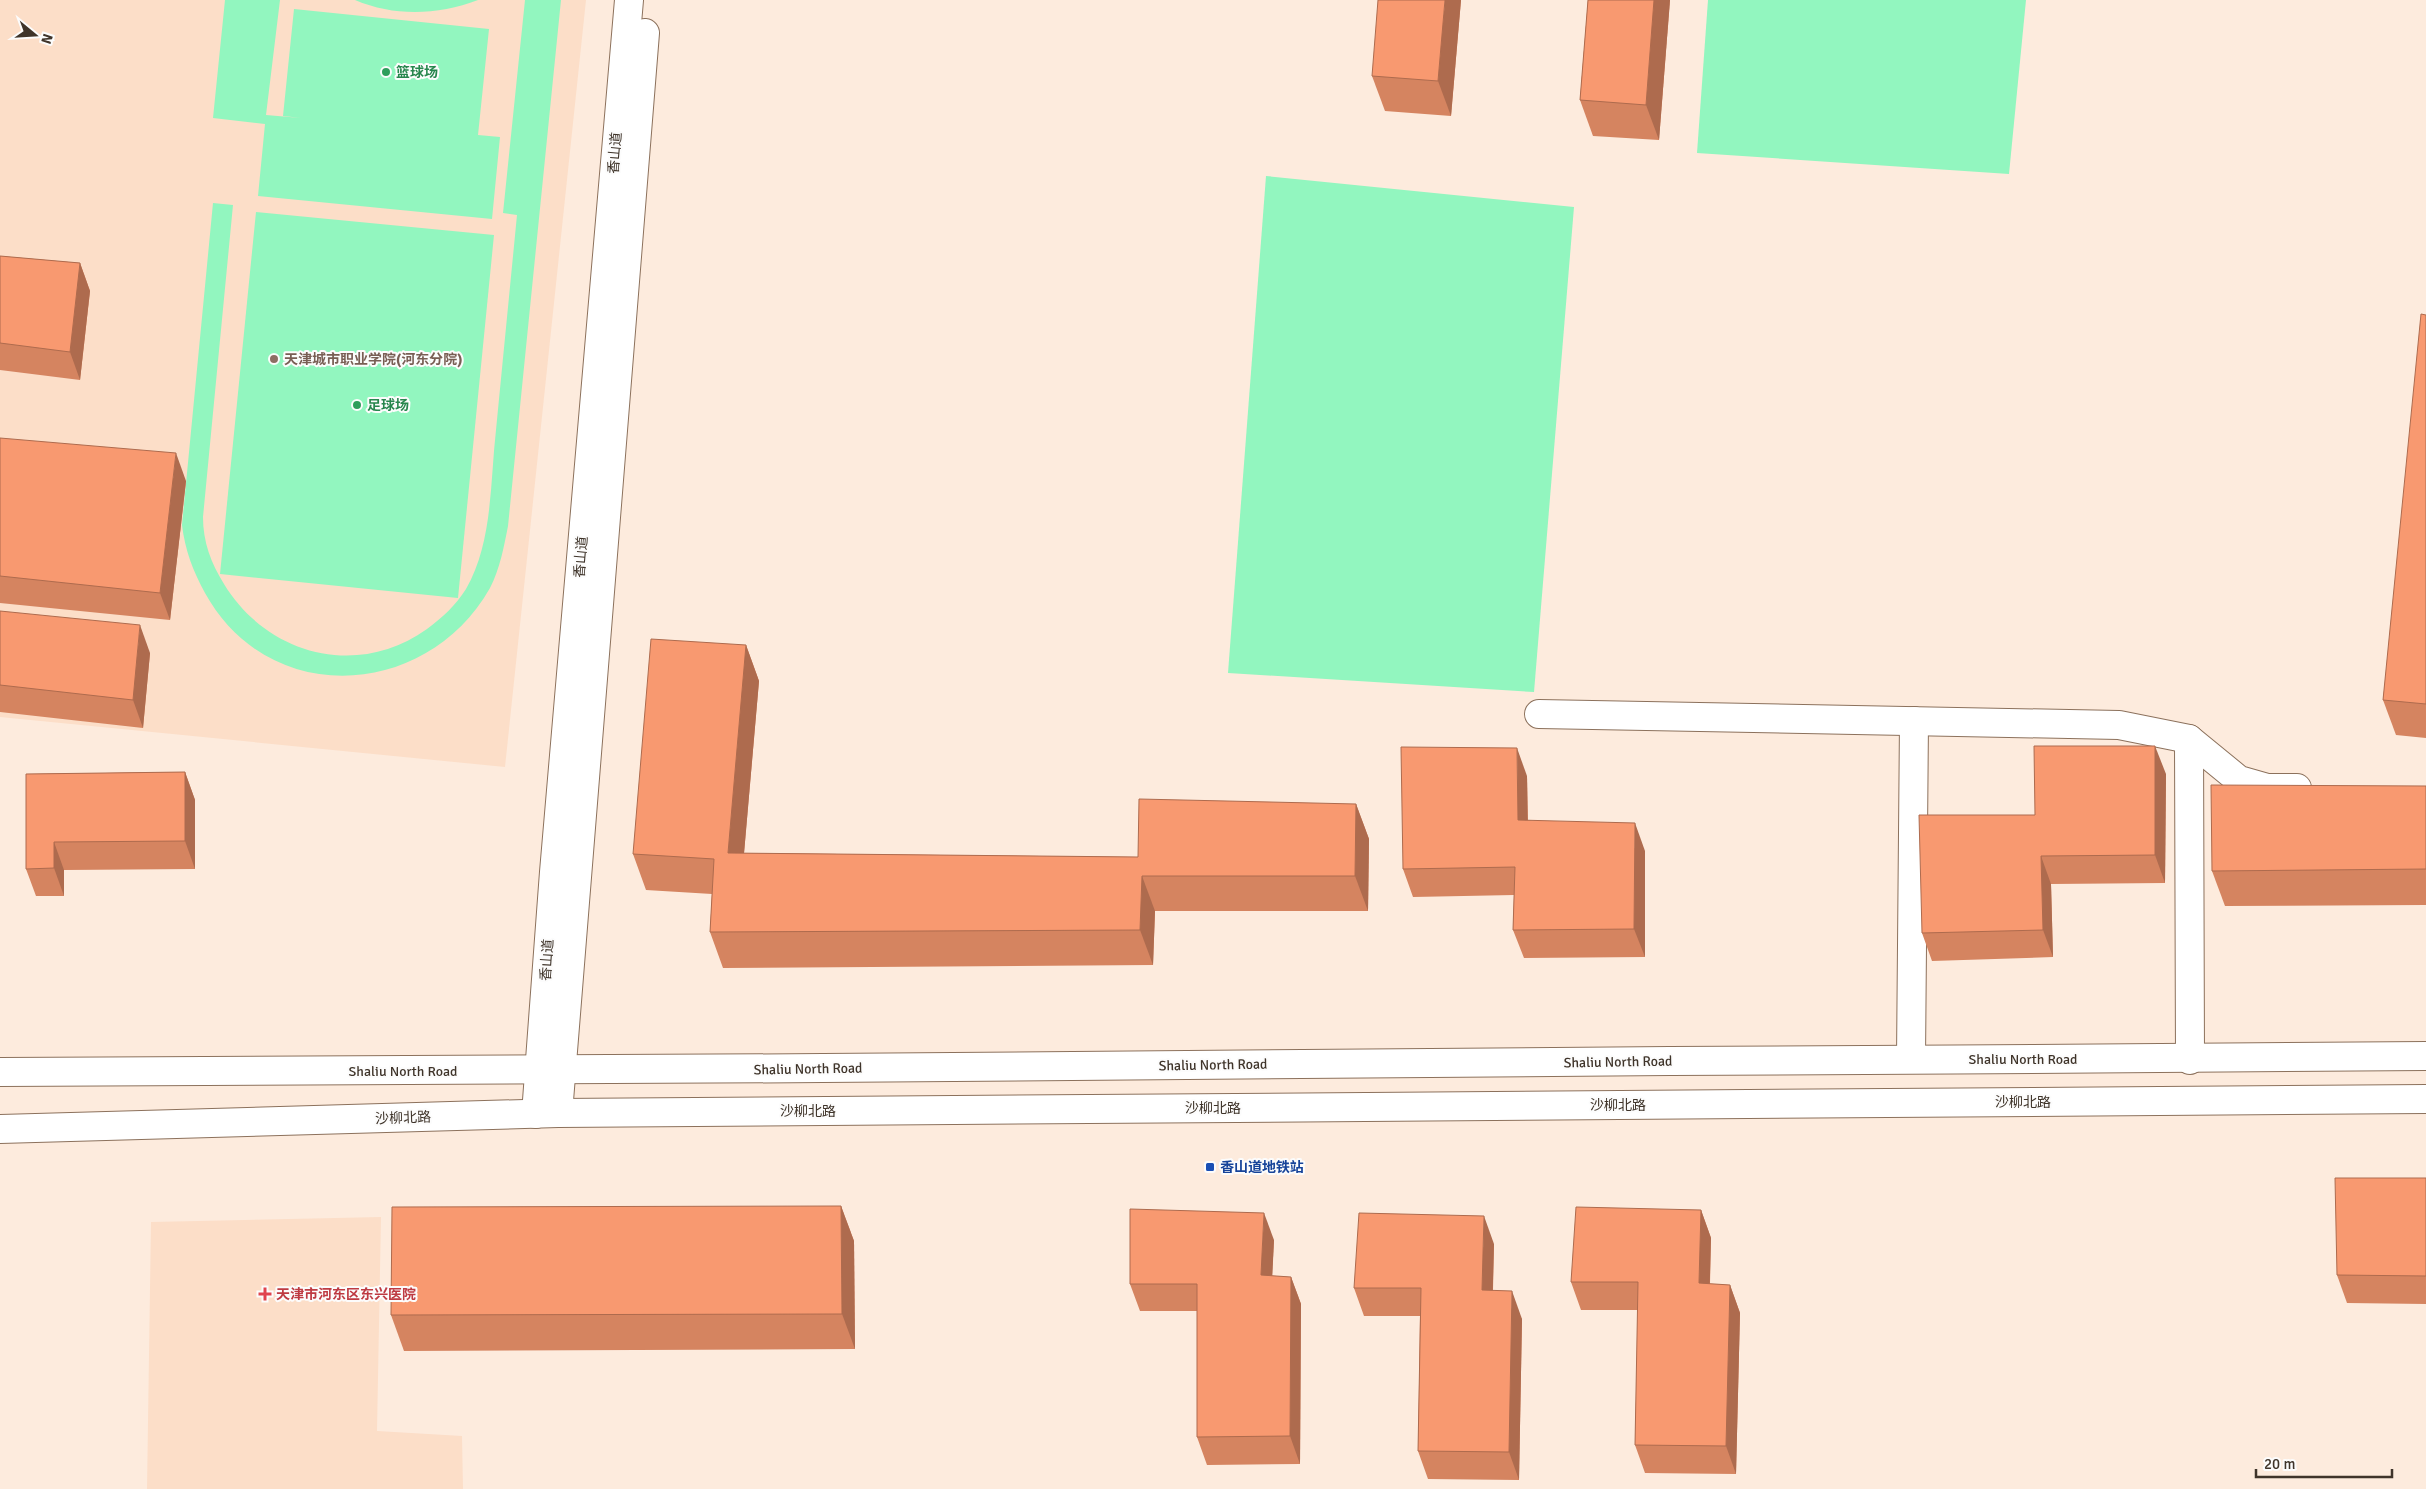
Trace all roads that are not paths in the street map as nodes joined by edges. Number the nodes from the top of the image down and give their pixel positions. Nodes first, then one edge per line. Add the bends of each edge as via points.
1 (628, 0) edge
2 (648, 0) edge
3 (1539, 714) dead end
4 (1914, 721) junction
5 (2189, 739) junction
6 (2326, 789) edge
7 (2426, 1056) edge
8 (1911, 1059) junction
9 (2190, 1060) junction
10 (549, 1071) junction
11 (0, 1072) edge
12 (2426, 1099) edge
13 (547, 1114) junction
14 (0, 1129) edge

1 - 10 main road, 香山道
2 - 10 main road, 香山道
3 - 4 main road
4 - 5 main road via 2119,725
4 - 8 main road
5 - 6 main road via 2239,780 2267,788
5 - 9 main road
7 - 9 main road, Shaliu North Road
8 - 9 main road, Shaliu North Road
8 - 10 main road, Shaliu North Road
10 - 11 main road, Shaliu North Road
10 - 13 main road, 香山道
12 - 13 main road, 沙柳北路
13 - 14 main road, 沙柳北路

